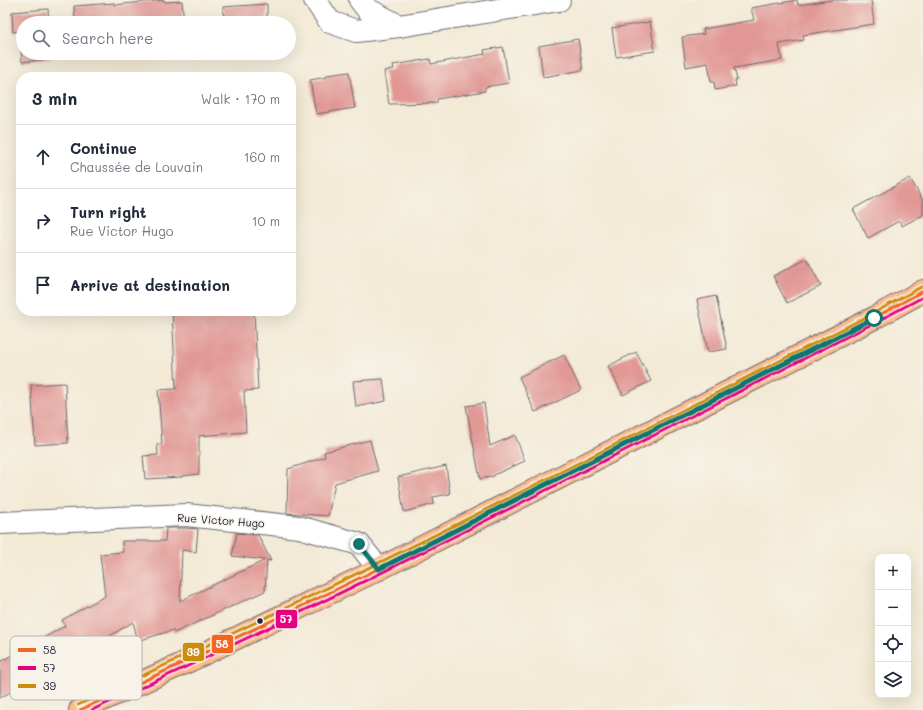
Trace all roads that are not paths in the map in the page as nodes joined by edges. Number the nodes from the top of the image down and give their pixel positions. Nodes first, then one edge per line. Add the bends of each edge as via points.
1 (315, 0) edge
2 (360, 0) edge
3 (559, 0) edge
4 (400, 26) junction
5 (923, 290) edge
6 (0, 523) edge
7 (379, 569) junction
8 (142, 682) edge
9 (102, 700) edge
10 (80, 710) edge

1 - 4 street via 330,22 356,31
2 - 4 street via 367,9
3 - 4 street
5 - 7 main road via 874,318
6 - 7 street, Rue Victor Hugo via 186,515 299,526 359,544
7 - 8 main road
9 - 10 main road

